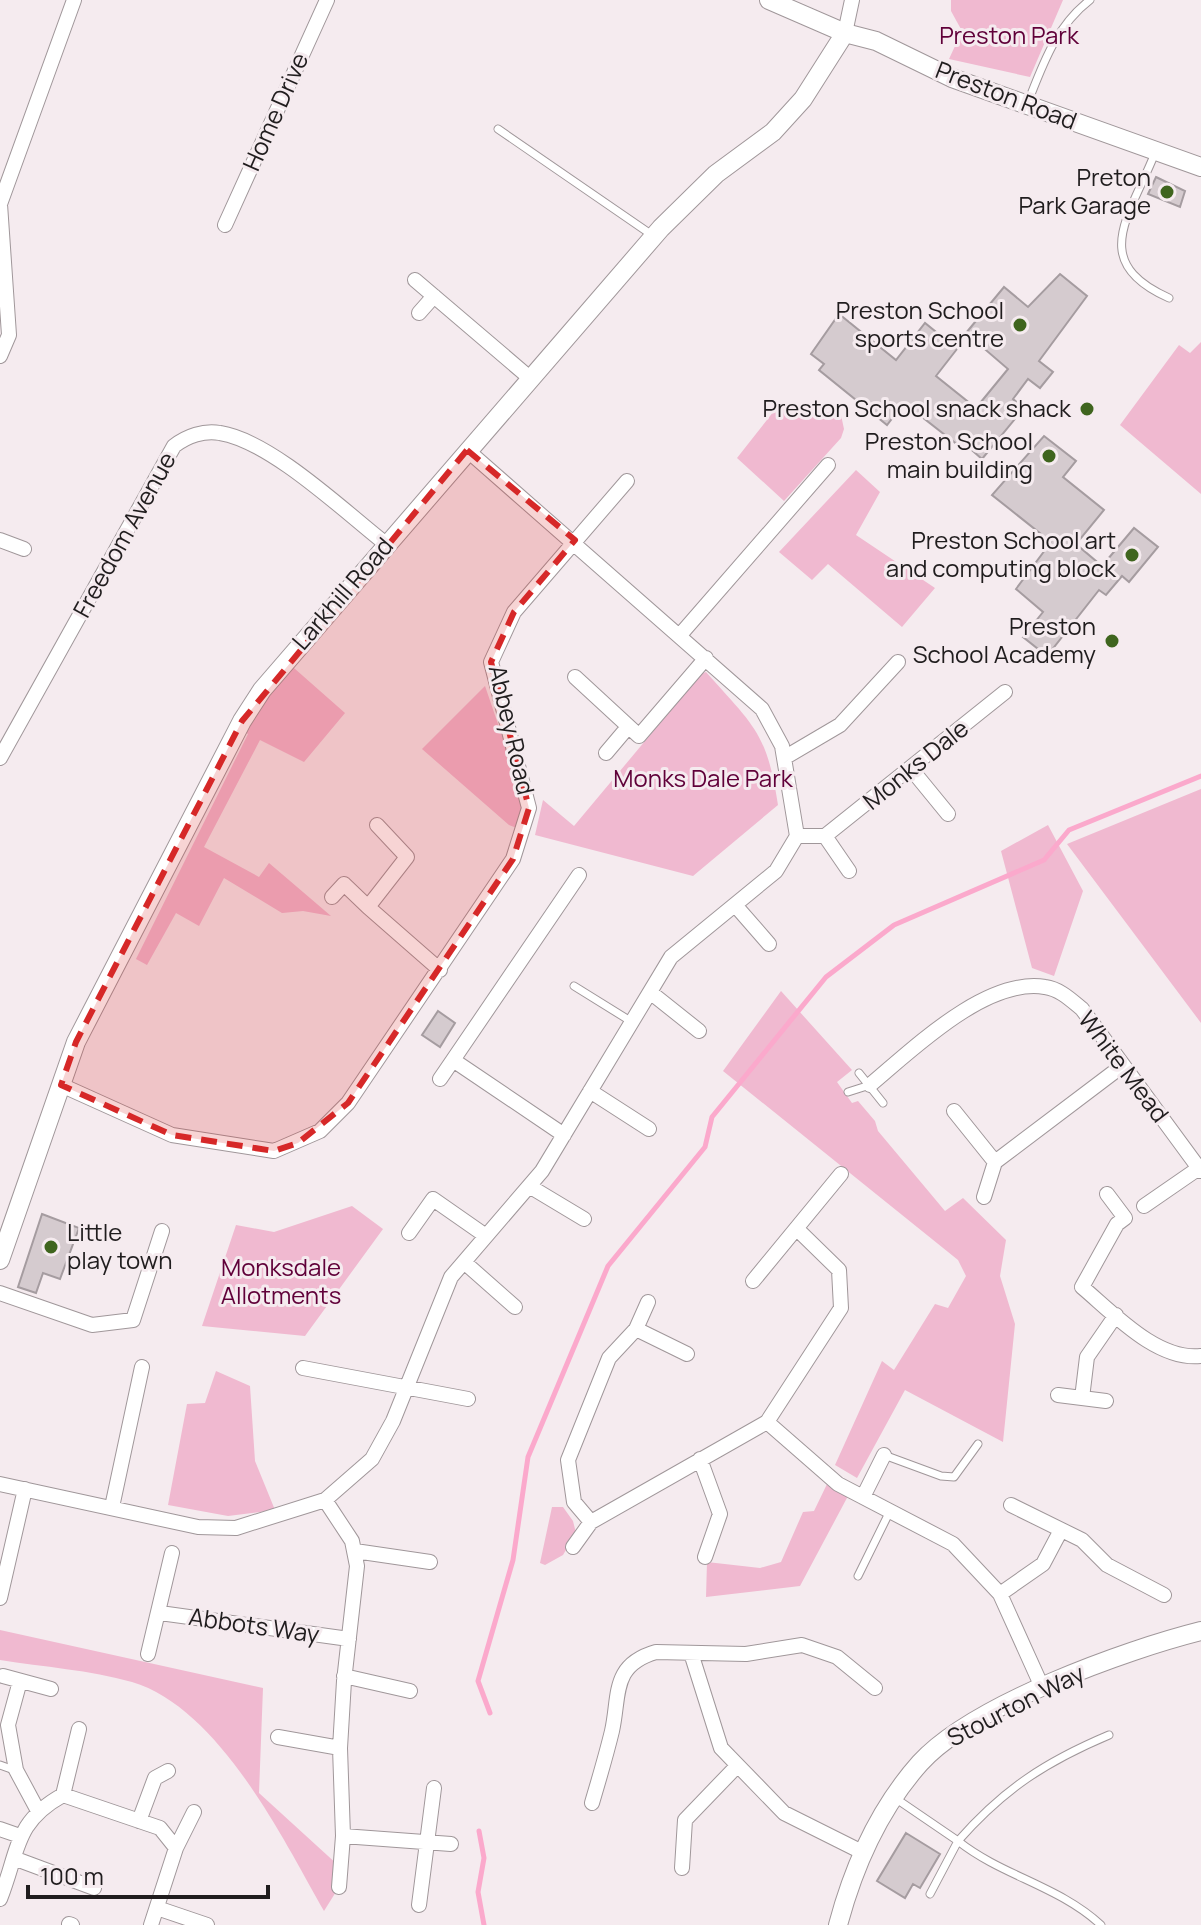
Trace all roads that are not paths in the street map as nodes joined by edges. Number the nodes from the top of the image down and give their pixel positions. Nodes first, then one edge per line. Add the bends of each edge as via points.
1 (74, 0) edge
2 (327, 0) edge
3 (769, 0) edge
4 (852, 0) edge
5 (1090, 0) edge
6 (845, 33) junction
7 (1027, 105) junction
8 (498, 129) dead end
9 (1155, 151) junction
10 (1201, 167) edge
11 (5, 173) edge
12 (225, 225) dead end
13 (653, 236) junction
14 (415, 280) dead end
15 (434, 296) junction
16 (1169, 298) dead end
17 (419, 313) dead end
18 (0, 356) edge
19 (531, 379) junction
20 (467, 450) junction
21 (828, 465) dead end
22 (627, 481) dead end
23 (0, 540) edge
24 (575, 540) junction
25 (386, 544) junction
26 (24, 549) dead end
27 (680, 635) junction
28 (706, 658) junction
29 (898, 662) dead end
30 (575, 677) dead end
31 (1005, 692) dead end
32 (628, 727) junction
33 (606, 753) dead end
34 (0, 758) edge
35 (784, 758) junction
36 (912, 770) junction
37 (948, 814) dead end
38 (377, 825) dead end
39 (797, 836) junction
40 (825, 836) junction
41 (849, 871) dead end
42 (579, 875) dead end
43 (332, 897) dead end
44 (735, 905) junction
45 (368, 907) junction
46 (769, 944) dead end
47 (440, 970) junction
48 (574, 986) dead end
49 (650, 992) junction
50 (632, 1022) junction
51 (699, 1031) dead end
52 (453, 1060) junction
53 (1122, 1066) junction
54 (859, 1073) dead end
55 (440, 1079) dead end
56 (61, 1085) junction
57 (870, 1085) junction
58 (590, 1091) junction
59 (848, 1092) dead end
60 (883, 1103) dead end
61 (954, 1111) dead end
62 (649, 1129) dead end
63 (564, 1135) junction
64 (995, 1162) junction
65 (1200, 1169) edge
66 (841, 1174) dead end
67 (529, 1186) junction
68 (1107, 1194) dead end
69 (984, 1197) dead end
70 (1134, 1212) junction
71 (584, 1219) dead end
72 (798, 1230) junction
73 (162, 1231) dead end
74 (409, 1233) dead end
75 (486, 1236) junction
76 (0, 1260) edge
77 (464, 1262) junction
78 (753, 1281) dead end
79 (0, 1293) edge
80 (648, 1302) dead end
81 (515, 1307) dead end
82 (1116, 1315) junction
83 (636, 1329) junction
84 (687, 1354) dead end
85 (1201, 1356) edge
86 (142, 1367) dead end
87 (303, 1368) dead end
88 (408, 1386) junction
89 (1058, 1395) dead end
90 (1082, 1398) junction
91 (468, 1399) dead end
92 (1106, 1401) dead end
93 (767, 1422) junction
94 (978, 1444) dead end
95 (884, 1455) joint
96 (700, 1459) junction
97 (0, 1484) edge
98 (25, 1489) junction
99 (863, 1497) junction
100 (325, 1500) junction
101 (1011, 1505) dead end
102 (112, 1507) junction
103 (890, 1511) junction
104 (591, 1522) junction
105 (1061, 1530) junction
106 (573, 1547) dead end
107 (355, 1551) junction
108 (172, 1553) dead end
109 (705, 1557) dead end
110 (430, 1562) dead end
111 (858, 1576) dead end
112 (1000, 1594) junction
113 (1164, 1595) dead end
114 (0, 1598) edge
115 (160, 1613) junction
116 (1201, 1631) edge
117 (349, 1639) junction
118 (691, 1653) junction
119 (148, 1654) dead end
120 (3, 1676) dead end
121 (344, 1676) junction
122 (20, 1681) junction
123 (1042, 1687) junction
124 (875, 1688) dead end
125 (51, 1689) dead end
126 (410, 1691) dead end
127 (79, 1729) dead end
128 (1109, 1735) dead end
129 (278, 1737) dead end
130 (340, 1748) junction
131 (0, 1765) edge
132 (737, 1766) junction
133 (16, 1770) junction
134 (168, 1771) dead end
135 (434, 1788) dead end
136 (63, 1795) junction
137 (893, 1796) junction
138 (592, 1803) dead end
139 (37, 1809) junction
140 (194, 1812) dead end
141 (139, 1821) junction
142 (0, 1829) edge
143 (20, 1836) junction
144 (343, 1836) junction
145 (958, 1841) junction
146 (429, 1842) junction
147 (451, 1844) dead end
148 (176, 1848) junction
149 (862, 1852) junction
150 (16, 1859) junction
151 (682, 1868) dead end
152 (339, 1887) dead end
153 (94, 1888) dead end
154 (930, 1894) dead end
155 (0, 1899) edge
156 (419, 1905) dead end
157 (157, 1908) junction
158 (151, 1925) edge
159 (207, 1925) edge
160 (838, 1925) edge
161 (1101, 1925) edge

1 - 11 street
2 - 12 street, Home Drive
3 - 6 street, Preston Road
4 - 6 street
5 - 7 lane via 1059,32
6 - 7 street, Preston Road
6 - 13 street, Larkhill Road via 803,99 773,132 716,174
7 - 9 street, Preston Road
8 - 13 lane
9 - 10 street, Preston Road
9 - 16 lane via 1120,243 1121,260 1143,286
11 - 18 street via 0,204 9,335
13 - 19 street, Larkhill Road
14 - 15 street
15 - 17 street
15 - 19 street
19 - 20 street, Larkhill Road
20 - 24 street
20 - 25 street, Larkhill Road
21 - 27 street
22 - 24 street
23 - 26 street
24 - 27 street
24 - 47 street, Abbey Road via 514,612 491,662 529,808 513,859
25 - 34 street, Freedom Avenue via 304,476 238,439 219,433 186,437 174,446
25 - 56 street, Larkhill Road via 242,721 76,1042
27 - 28 street
28 - 32 street via 639,736
28 - 35 street via 762,709
29 - 35 street via 840,725
30 - 32 street
31 - 36 street, Monks Dale
32 - 33 street
35 - 39 street
36 - 37 street
36 - 40 street, Monks Dale
38 - 45 street via 407,857
39 - 40 street
39 - 44 street via 776,871
40 - 41 street
42 - 52 street
43 - 45 street via 344,884
44 - 46 street
44 - 49 street via 671,957
45 - 47 street
47 - 56 street, Abbey Road via 348,1103 320,1131 274,1151 172,1135
48 - 50 lane
49 - 50 street
49 - 51 street
50 - 58 street
52 - 55 street
52 - 63 street
53 - 57 street, White Mead via 1082,1009 1065,994 1046,987 1017,987 993,994 947,1024
53 - 64 street
53 - 65 street, White Mead
54 - 57 lane
56 - 76 street, Larkhill Road
57 - 59 lane
57 - 60 lane
58 - 62 street
58 - 63 street
61 - 64 street
63 - 67 street
64 - 69 street
65 - 70 street
66 - 72 street
67 - 71 street
67 - 75 street
68 - 70 street
70 - 82 street via 1117,1224 1082,1287
72 - 78 street
72 - 93 street via 839,1270 841,1308
73 - 79 street via 133,1320 92,1325
74 - 75 street via 433,1199
75 - 77 street
77 - 81 street
77 - 88 street via 451,1277
80 - 83 street
82 - 85 street via 1163,1348
82 - 90 street via 1087,1357
83 - 84 street
83 - 104 street via 609,1358 568,1460 574,1502
86 - 102 street
87 - 88 street
88 - 91 street
88 - 100 street via 372,1459
89 - 90 street
90 - 92 street
93 - 96 street
93 - 99 street via 838,1484
94 - 95 lane via 954,1477
95 - 99 street
96 - 104 street
96 - 109 street via 720,1514
97 - 98 street
98 - 102 street
98 - 114 street
99 - 103 street
100 - 102 street via 236,1528 198,1527
100 - 107 street
101 - 105 street
103 - 111 lane
103 - 112 street via 953,1544
104 - 106 street
105 - 112 street via 1043,1564
105 - 113 street via 1082,1540 1107,1565
107 - 110 street
107 - 117 street, Abbots Way
108 - 115 street, Abbots Way
112 - 123 street
115 - 117 street, Abbots Way
115 - 119 street, Abbots Way
116 - 123 street, Stourton Way
117 - 121 street, Abbots Way
118 - 124 street via 746,1654 802,1645 837,1657
118 - 132 street via 721,1748
118 - 138 street via 656,1652 642,1656 624,1672
120 - 122 street
121 - 126 street
121 - 130 street, Abbots Way
122 - 125 street
122 - 133 street via 8,1725
123 - 137 street, Stourton Way via 948,1738
127 - 136 street
128 - 145 lane via 1025,1776
129 - 130 street
130 - 144 street, Abbots Way
131 - 133 lane
132 - 149 street via 784,1813
132 - 151 street via 685,1820
133 - 139 street
134 - 141 street via 155,1778
135 - 146 street
136 - 139 street
136 - 141 street
137 - 145 lane
137 - 149 street, Stourton Way
139 - 143 street
140 - 148 street
141 - 148 street via 160,1828
142 - 143 street
143 - 150 street
144 - 146 street
144 - 152 street, Abbots Way
145 - 154 lane
145 - 161 lane via 988,1863 1069,1900
146 - 147 street
146 - 156 street
148 - 157 street
149 - 160 street, Stourton Way
150 - 153 street
150 - 155 street
157 - 158 street
157 - 159 street

